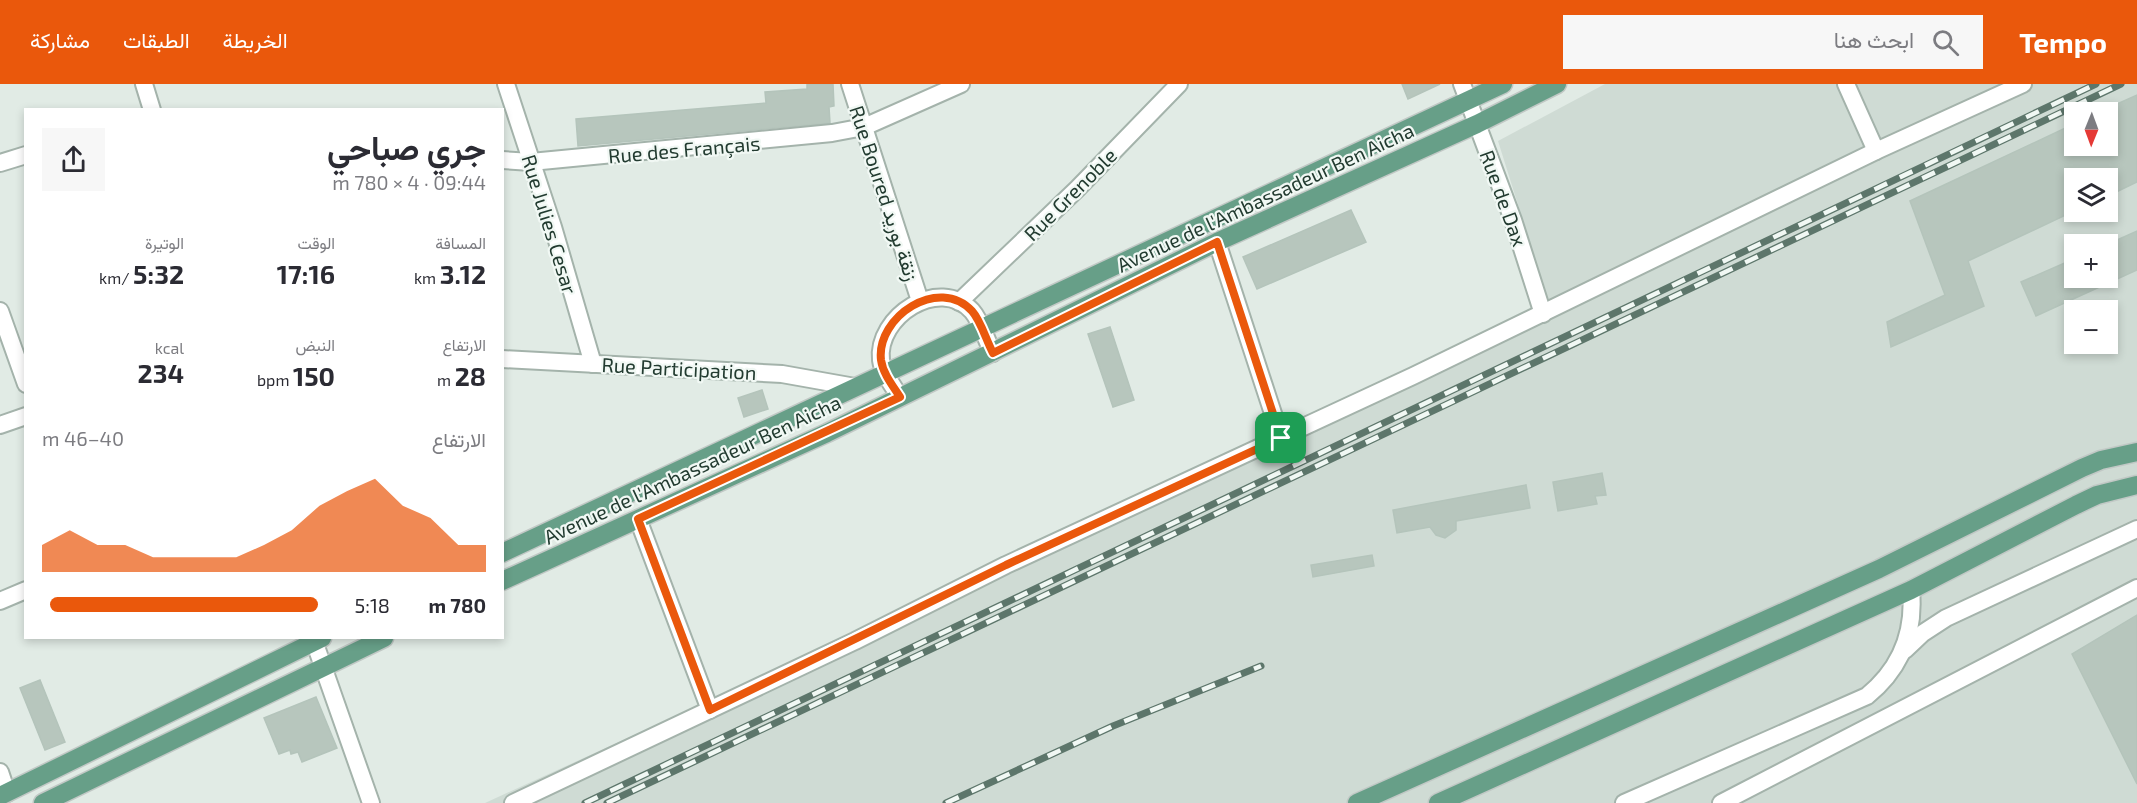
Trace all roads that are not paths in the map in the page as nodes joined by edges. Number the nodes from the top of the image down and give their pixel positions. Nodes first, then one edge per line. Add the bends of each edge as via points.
1 (144, 84) edge
2 (506, 84) edge
3 (850, 84) edge
4 (961, 84) edge
5 (1503, 84) edge
6 (1557, 84) edge
7 (1846, 84) edge
8 (2024, 84) edge
9 (1177, 85) edge
10 (1465, 93) edge
11 (151, 108) edge
12 (1477, 124) junction
13 (864, 127) junction
14 (1876, 151) junction
15 (24, 156) edge
16 (504, 160) edge
17 (531, 162) junction
18 (0, 163) edge
19 (1217, 242) junction
20 (920, 302) junction
21 (959, 302) junction
22 (0, 311) edge
23 (1543, 314) junction
24 (980, 328) junction
25 (993, 353) junction
26 (504, 358) edge
27 (593, 364) junction
28 (884, 372) junction
29 (24, 378) edge
30 (855, 387) junction
31 (900, 397) junction
32 (24, 417) edge
33 (0, 425) edge
34 (1281, 438) junction
35 (2137, 452) edge
36 (2137, 484) edge
37 (638, 519) junction
38 (2137, 529) edge
39 (504, 552) edge
40 (504, 580) edge
41 (2137, 588) edge
42 (1911, 590) junction
43 (24, 591) edge
44 (0, 601) edge
45 (316, 639) edge
46 (382, 639) edge
47 (1902, 652) junction
48 (324, 665) junction
49 (710, 710) junction
50 (0, 772) edge
51 (3, 794) edge
52 (43, 803) edge
53 (371, 803) edge
54 (513, 803) edge
55 (1357, 803) edge
56 (1438, 803) edge
57 (1624, 803) edge
58 (1721, 803) edge

1 - 11 street
2 - 17 street, Rue Julies Cesar
3 - 13 street, Rue Boured زنقة بوريد
4 - 13 street, Rue des Français
5 - 10 main road, Avenue de l'Ambassadeur Ben Aicha
6 - 12 main road, Avenue de l'Ambassadeur Ben Aicha
7 - 14 street
8 - 14 street
9 - 21 street, Rue Grenoble via 1077,189
10 - 12 street, Rue de Dax
10 - 24 main road, Avenue de l'Ambassadeur Ben Aicha
12 - 19 main road, Avenue de l'Ambassadeur Ben Aicha
12 - 23 street, Rue de Dax
13 - 17 street, Rue des Français via 750,143
13 - 20 street, Rue Boured زنقة بوريد
14 - 23 street
15 - 18 street
16 - 17 street, Rue des Français
17 - 27 street, Rue Julies Cesar
19 - 25 main road, Avenue de l'Ambassadeur Ben Aicha
19 - 34 street
20 - 21 street
20 - 28 street via 905,309 890,326 881,346
21 - 24 street via 971,310
22 - 29 street
23 - 34 street
24 - 25 street
24 - 28 main road, Avenue de l'Ambassadeur Ben Aicha
25 - 31 main road, Avenue de l'Ambassadeur Ben Aicha
26 - 27 street, Rue Participation
27 - 30 street, Rue Participation via 782,374
28 - 30 main road, Avenue de l'Ambassadeur Ben Aicha
28 - 31 street
30 - 39 main road, Avenue de l'Ambassadeur Ben Aicha
31 - 37 main road, Avenue de l'Ambassadeur Ben Aicha
32 - 33 street
34 - 49 street via 1006,565
35 - 55 main road via 2082,468 1879,569
36 - 42 main road via 2097,495
37 - 40 main road, Avenue de l'Ambassadeur Ben Aicha
37 - 49 street
38 - 47 street via 1946,618
41 - 58 street
42 - 47 street via 1911,621
42 - 56 main road
43 - 44 street
45 - 48 street
45 - 51 main road
46 - 48 main road
47 - 57 street via 1888,677 1867,696
48 - 52 main road
48 - 53 street
49 - 54 street
50 - 51 street

